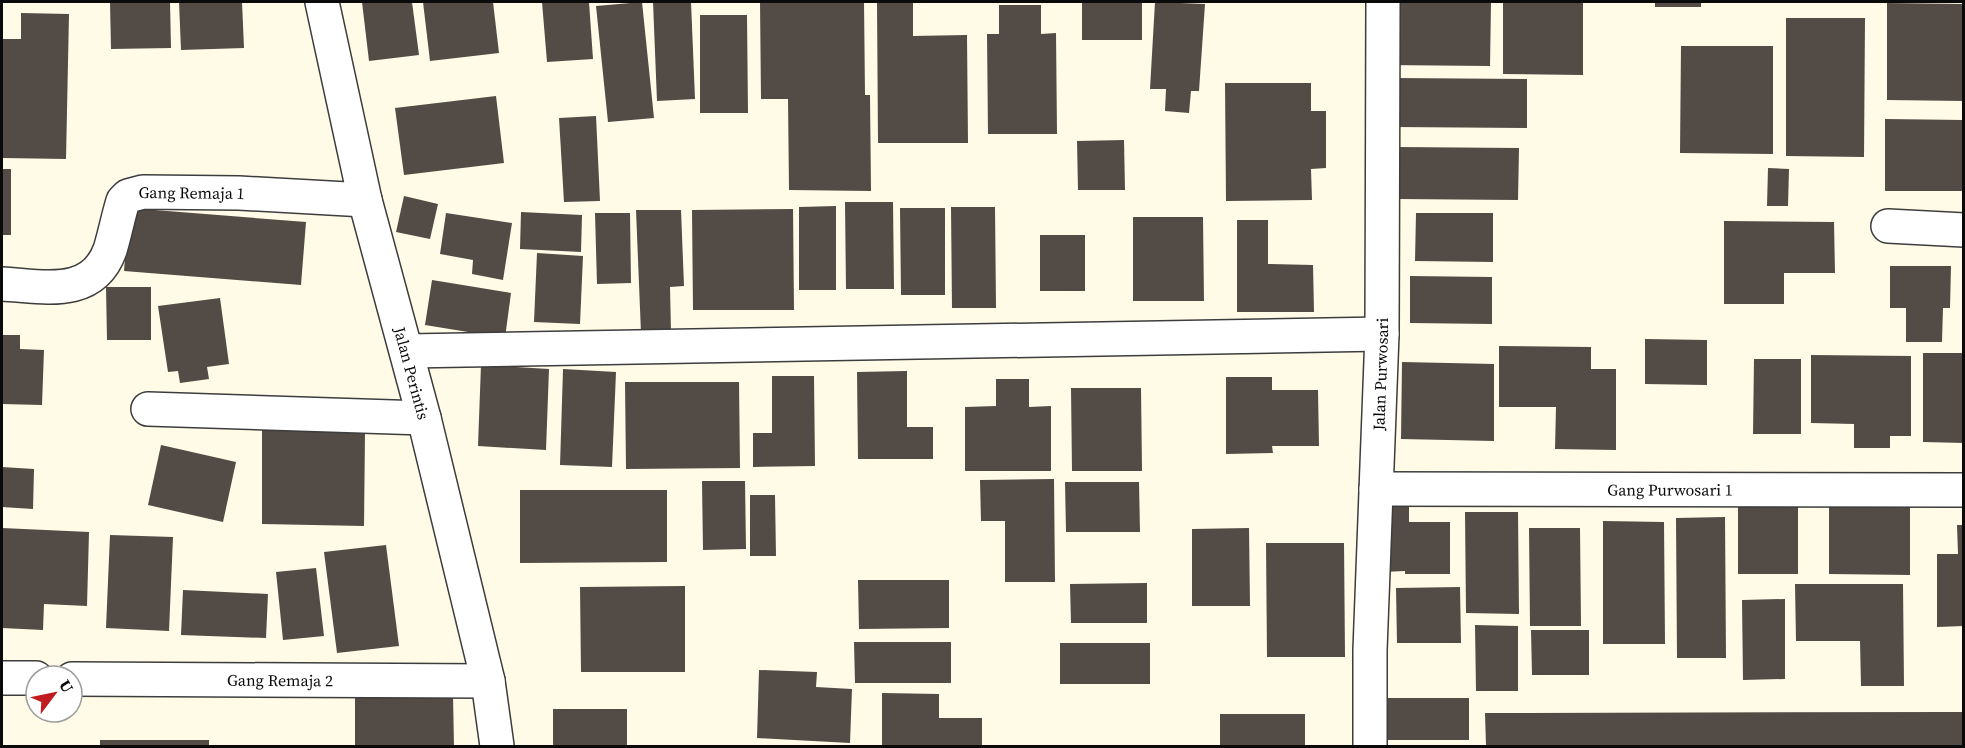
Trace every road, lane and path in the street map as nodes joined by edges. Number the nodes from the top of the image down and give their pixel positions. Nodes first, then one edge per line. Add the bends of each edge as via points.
1 (322, 2) edge
2 (1383, 2) edge
3 (365, 200) junction
4 (1887, 226) dead end
5 (1964, 230) edge
6 (2, 284) edge
7 (1382, 334) junction
8 (407, 351) junction
9 (148, 409) dead end
10 (424, 418) junction
11 (1376, 489) junction
12 (1964, 490) edge
13 (2, 678) edge
14 (24, 678) edge
15 (84, 679) edge
16 (489, 681) junction
17 (497, 747) edge
18 (1370, 747) edge

1 - 3 street, Jalan Perintis
2 - 7 street, Jalan Purwosari
3 - 6 street, Gang Remaja 1 via 143,192 123,201 109,252 89,278 75,286
3 - 8 street, Jalan Perintis
4 - 5 street
7 - 8 street
7 - 11 street, Jalan Purwosari
8 - 10 street, Jalan Perintis
9 - 10 street
10 - 16 street, Jalan Perintis
11 - 12 street, Gang Purwosari 1
11 - 18 street, Jalan Purwosari
13 - 14 street
15 - 16 street, Gang Remaja 2
16 - 17 street, Jalan Perintis

